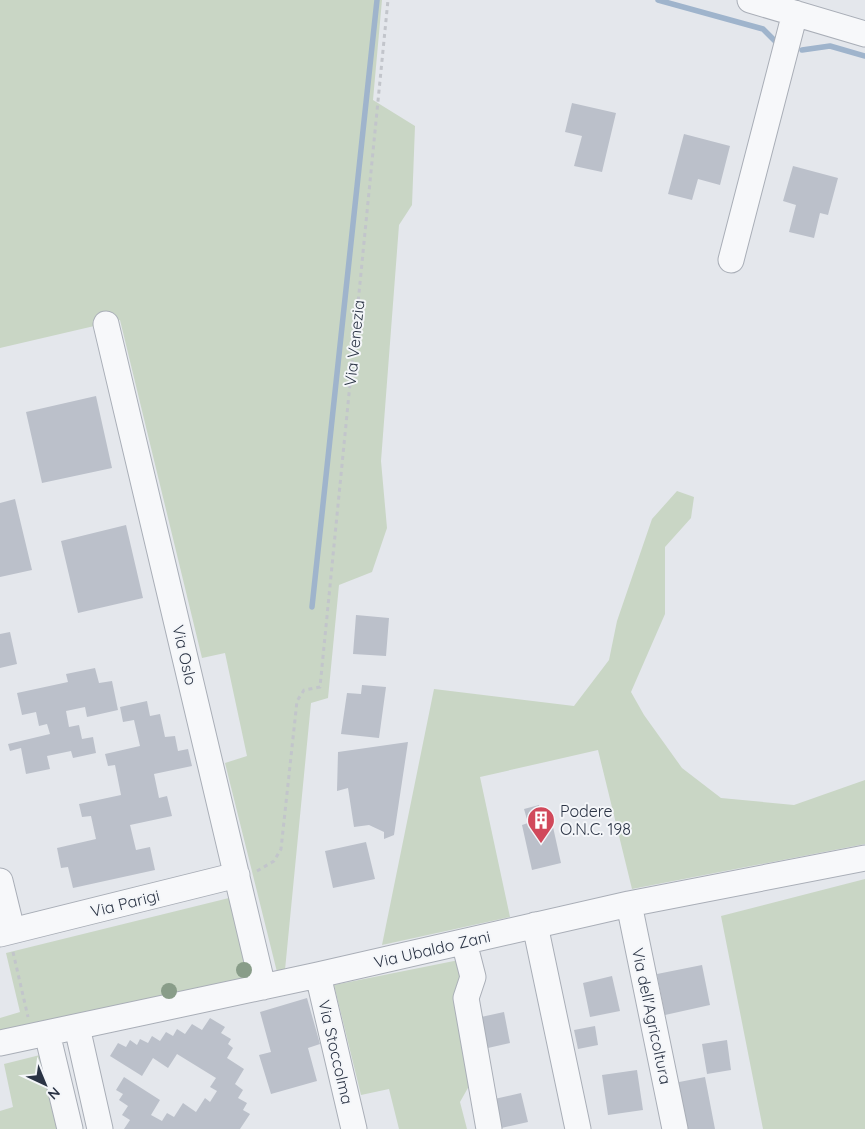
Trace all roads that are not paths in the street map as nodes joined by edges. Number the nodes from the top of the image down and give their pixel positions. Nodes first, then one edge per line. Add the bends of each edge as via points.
1 (750, 0) edge
2 (795, 13) junction
3 (865, 34) edge
4 (731, 260) dead end
5 (106, 324) dead end
6 (865, 858) edge
7 (237, 875) junction
8 (0, 881) edge
9 (629, 904) junction
10 (535, 925) junction
11 (8, 938) edge
12 (464, 942) junction
13 (318, 975) junction
14 (264, 987) junction
15 (77, 1026) junction
16 (39, 1030) junction
17 (0, 1043) edge
18 (70, 1129) edge
19 (100, 1129) edge
20 (354, 1129) edge
21 (489, 1129) edge
22 (578, 1129) edge
23 (675, 1129) edge

1 - 2 street
2 - 3 street
2 - 4 street
5 - 7 street, Via Oslo
6 - 9 street, Via Ubaldo Zani
7 - 11 street, Via Parigi
7 - 14 street, Via Oslo
8 - 11 street
9 - 10 street, Via Ubaldo Zani
9 - 23 street, Via dell'Agricoltura
10 - 12 street, Via Ubaldo Zani
10 - 22 street
12 - 13 street, Via Ubaldo Zani
12 - 21 street via 472,977 466,998
13 - 14 street, Via Ubaldo Zani
13 - 20 street, Via Stoccolma
14 - 15 street, Via Ubaldo Zani
15 - 16 street, Via Ubaldo Zani
15 - 19 street
16 - 17 street, Via Ubaldo Zani
16 - 18 street

